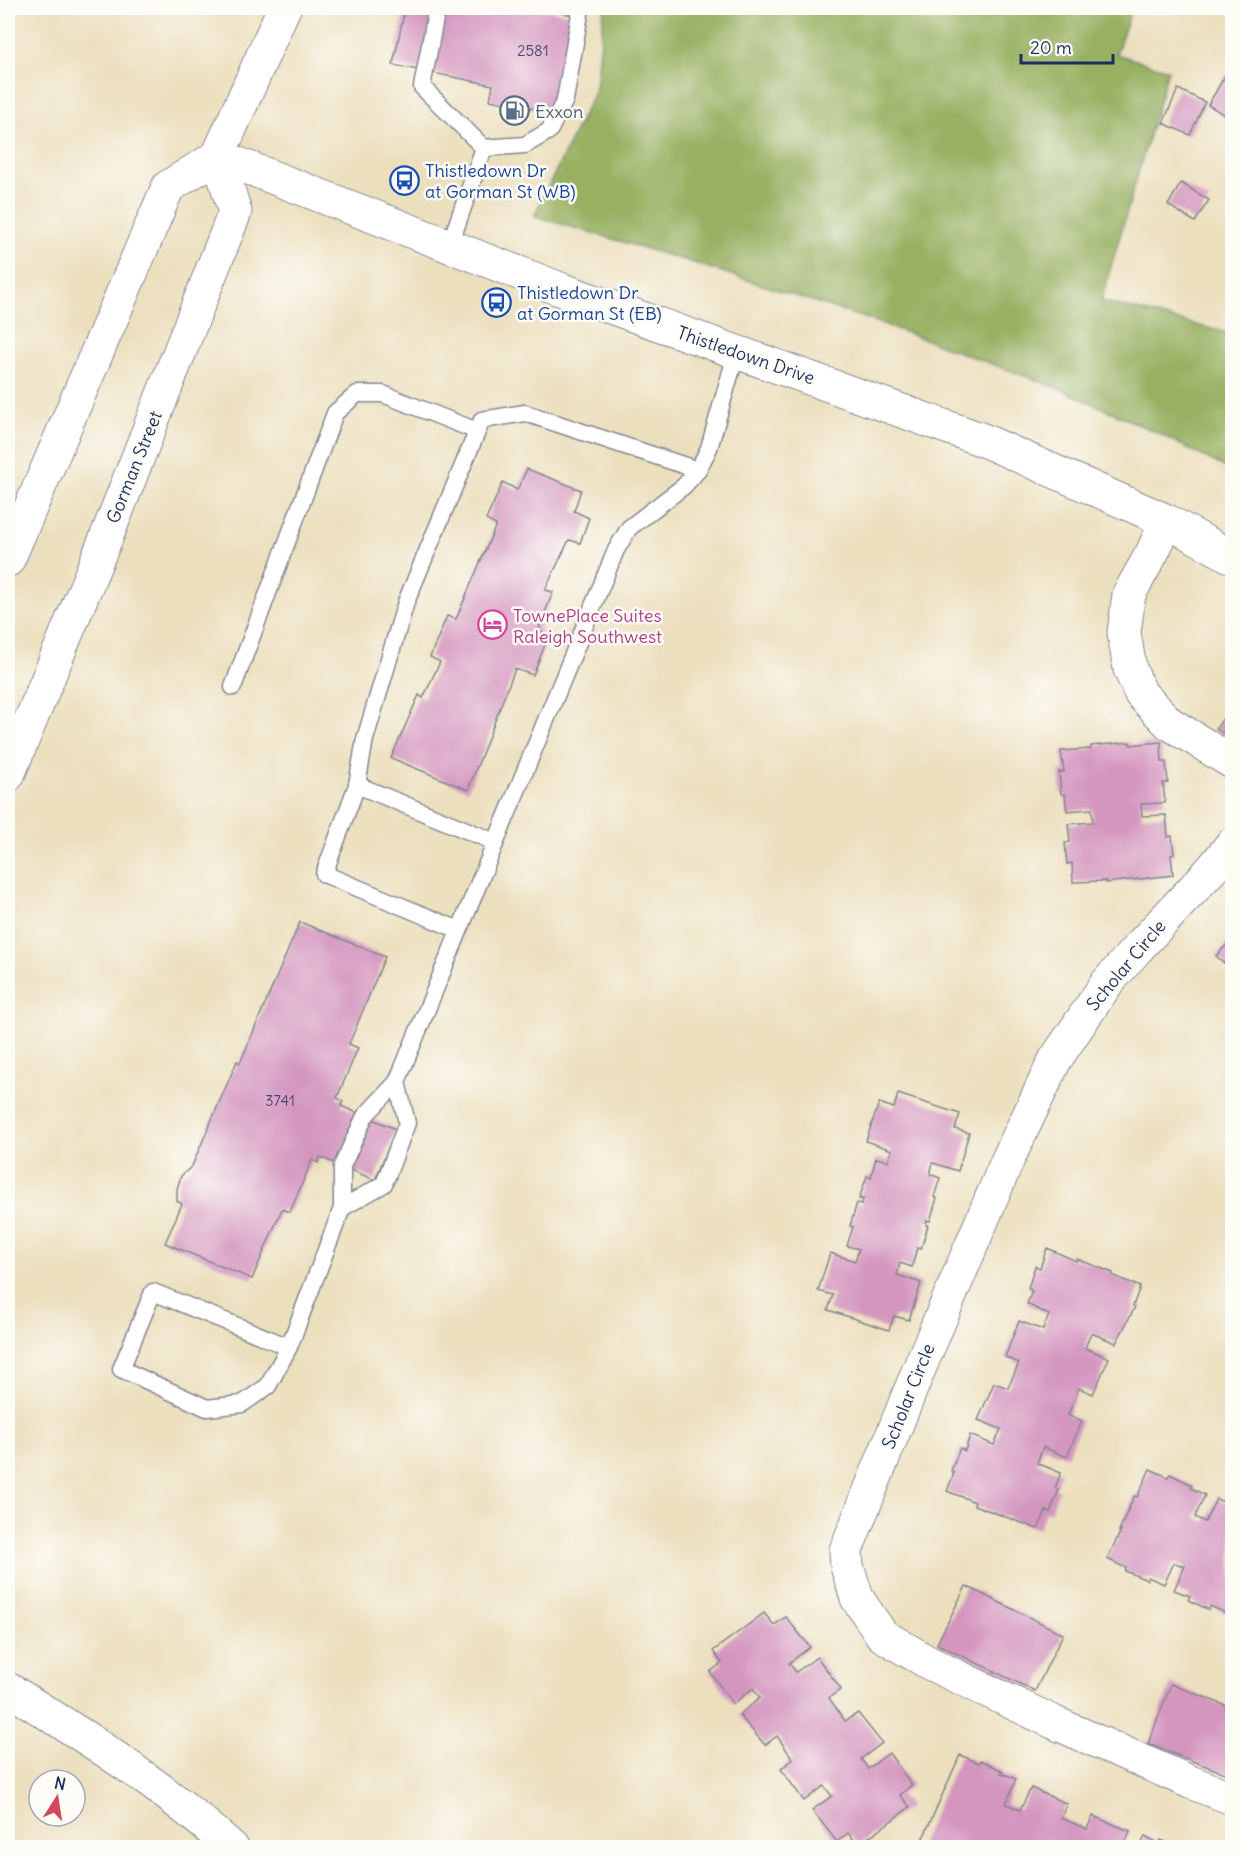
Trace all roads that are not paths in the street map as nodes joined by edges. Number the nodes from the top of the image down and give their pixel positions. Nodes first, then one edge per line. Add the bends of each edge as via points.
1 (284, 8) edge
2 (437, 8) edge
3 (581, 8) edge
4 (484, 148) junction
5 (218, 156) junction
6 (449, 247) junction
7 (737, 351) junction
8 (477, 430) junction
9 (698, 470) junction
10 (1167, 521) junction
11 (1233, 557) edge
12 (8, 560) edge
13 (233, 687) dead end
14 (1233, 762) edge
15 (8, 775) edge
16 (357, 785) junction
17 (495, 842) junction
18 (1233, 844) edge
19 (459, 930) junction
20 (397, 1082) junction
21 (342, 1208) junction
22 (289, 1347) junction
23 (8, 1689) edge
24 (1233, 1798) edge
25 (232, 1848) edge

1 - 5 main road
2 - 4 lane via 422,87
3 - 4 lane via 565,100 549,131 525,145
4 - 6 lane
5 - 6 main road, Thistledown Drive
5 - 12 main road via 168,187
5 - 15 main road, Gorman Street via 235,212
6 - 7 main road, Thistledown Drive
7 - 9 lane via 709,448
7 - 10 main road, Thistledown Drive via 983,440
8 - 9 lane via 482,420 525,413
8 - 13 lane via 383,394 357,394 335,413
8 - 16 lane via 406,602 365,739
9 - 17 lane via 684,486 629,528 616,550
10 - 11 main road, Thistledown Drive
10 - 14 main road via 1129,594 1124,633 1130,669 1141,694 1168,723
16 - 17 lane
16 - 19 lane via 324,874
17 - 19 lane
18 - 24 main road, Scholar Circle via 1107,983 1055,1060 1008,1159 846,1550 857,1598 882,1635 929,1663 1053,1722
19 - 20 lane
20 - 21 lane via 365,1116 342,1166
20 - 21 lane via 407,1123 384,1184
21 - 22 lane
22 - 22 lane via 268,1386 242,1404 207,1408 121,1369 153,1292
23 - 25 main road via 189,1810

